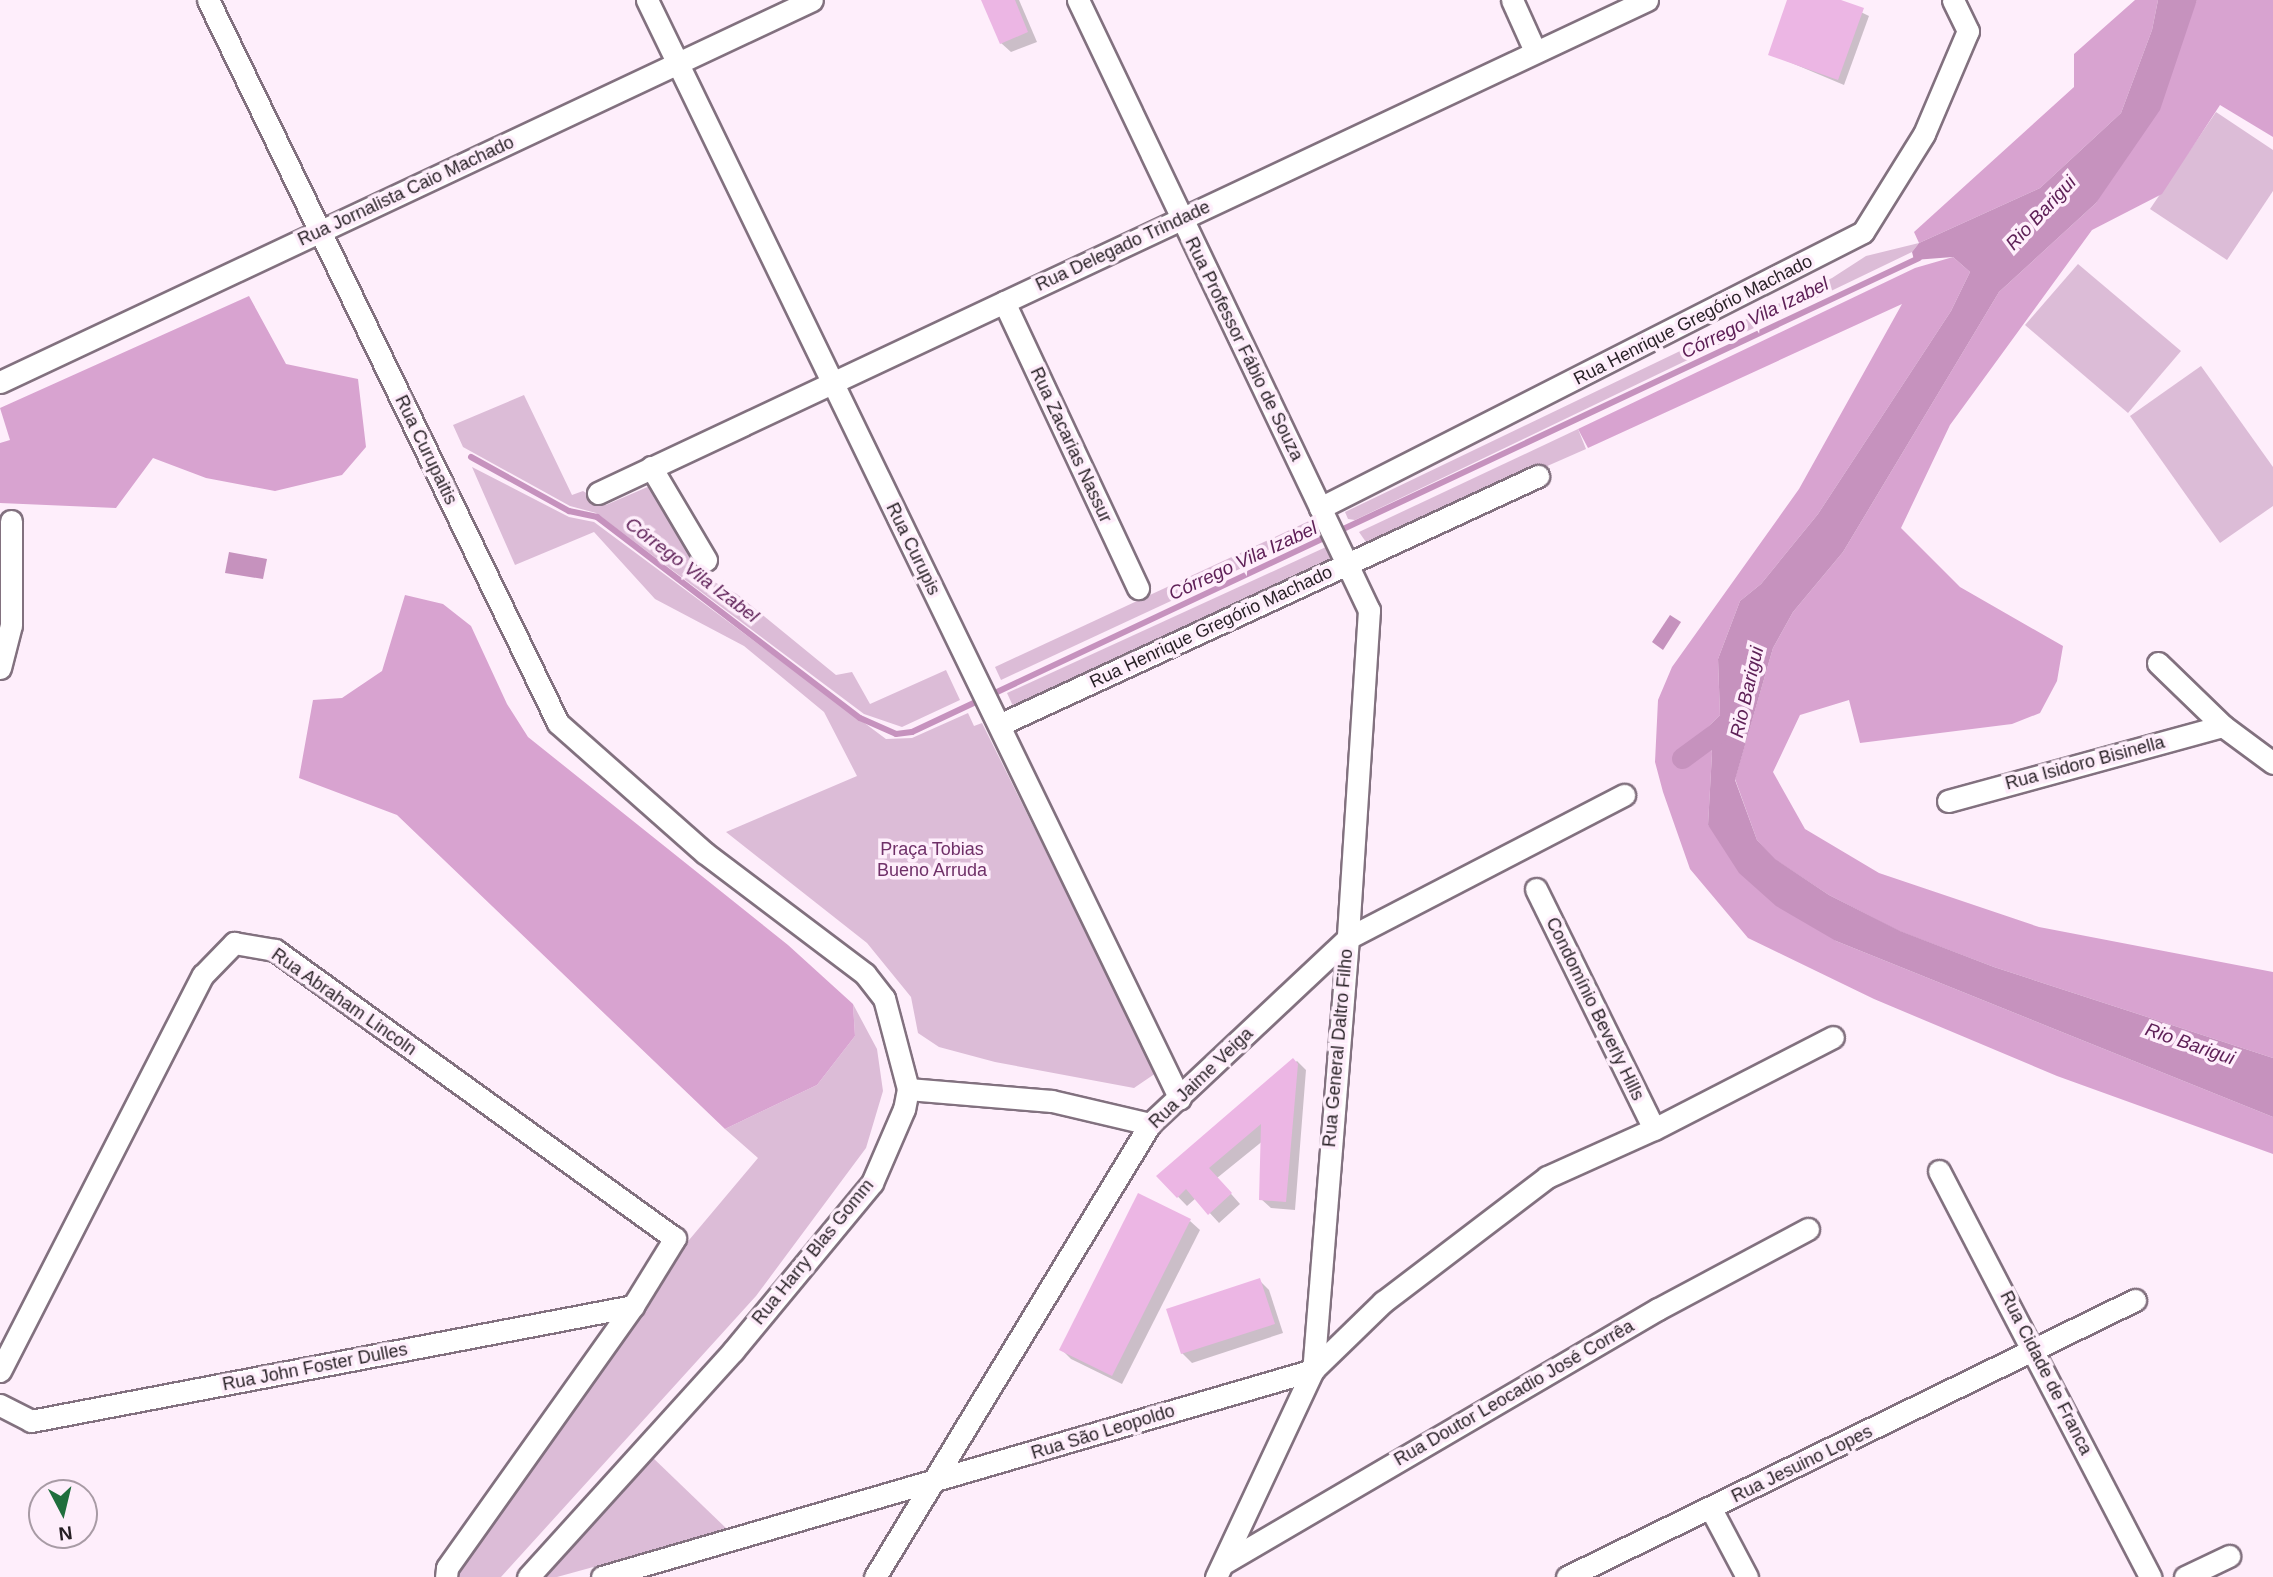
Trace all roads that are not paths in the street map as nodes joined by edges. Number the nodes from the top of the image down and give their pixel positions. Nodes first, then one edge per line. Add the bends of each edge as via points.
1 (208, 0) edge
2 (647, 0) edge
3 (812, 0) edge
4 (1078, 0) edge
5 (1512, 0) edge
6 (1647, 0) edge
7 (1953, 0) edge
8 (1535, 51) junction
9 (676, 64) junction
10 (1182, 219) junction
11 (320, 231) junction
12 (1004, 302) junction
13 (0, 382) edge
14 (832, 383) junction
15 (651, 467) junction
16 (1538, 476) dead end
17 (598, 493) dead end
18 (1320, 508) junction
19 (10, 521) dead end
20 (1344, 558) junction
21 (706, 560) dead end
22 (1138, 588) dead end
23 (2158, 663) dead end
24 (0, 668) edge
25 (996, 720) junction
26 (2223, 726) junction
27 (2273, 763) edge
28 (1624, 796) dead end
29 (1948, 801) dead end
30 (1536, 889) dead end
31 (1348, 938) junction
32 (1833, 1037) dead end
33 (908, 1089) junction
34 (1180, 1099) junction
35 (1150, 1124) junction
36 (1654, 1129) junction
37 (1939, 1171) dead end
38 (1808, 1229) dead end
39 (2135, 1300) dead end
40 (633, 1306) junction
41 (2035, 1350) junction
42 (1313, 1370) junction
43 (0, 1371) edge
44 (0, 1405) edge
45 (933, 1483) junction
46 (1711, 1509) junction
47 (2229, 1556) dead end
48 (1220, 1570) edge
49 (446, 1577) edge
50 (528, 1577) edge
51 (602, 1577) edge
52 (875, 1577) edge
53 (1567, 1577) edge
54 (1747, 1577) edge
55 (2150, 1577) edge
56 (2185, 1577) edge

1 - 11 street, Rua Curupaitis
2 - 9 street, Rua Curupis
3 - 9 street, Rua Jornalista Caio Machado
4 - 10 street, Rua Professor Fábio de Souza
5 - 8 street
6 - 8 street, Rua Delegado Trindade
7 - 18 street, Rua Henrique Gregório Machado via 1968,32 1924,134 1863,232
8 - 10 street, Rua Delegado Trindade
9 - 11 street, Rua Jornalista Caio Machado
9 - 14 street, Rua Curupis
10 - 12 street, Rua Delegado Trindade
10 - 18 street, Rua Professor Fábio de Souza
11 - 13 street, Rua Jornalista Caio Machado
11 - 33 street, Rua Curupaitis via 558,723 705,853 865,974 884,998
12 - 14 street, Rua Delegado Trindade
12 - 22 street, Rua Zacarias Nassur
14 - 15 street, Rua Delegado Trindade
14 - 25 street, Rua Curupis
15 - 17 street, Rua Delegado Trindade
15 - 21 street
16 - 20 street, Rua Henrique Gregório Machado
18 - 20 street, Rua General Daltro Filho
19 - 24 street via 11,625
20 - 25 street, Rua Henrique Gregório Machado
20 - 31 street, Rua General Daltro Filho via 1369,610
23 - 26 street
25 - 34 street, Rua Curupis
26 - 27 street
26 - 29 street, Rua Isidoro Bisinella
28 - 31 street, Rua Jaime Veiga
30 - 36 street, Condomínio Beverly Hills
31 - 34 street, Rua Jaime Veiga
31 - 42 street, Rua General Daltro Filho
32 - 36 street
33 - 35 street via 1052,1101
33 - 50 street, Rua Harry Blas Gomm via 872,1183 733,1351
34 - 35 street, Rua Jaime Veiga
35 - 45 street, Rua Jaime Veiga
36 - 42 street, Rua São Leopoldo via 1547,1177 1383,1302
37 - 41 street, Rua Cidade de Franca
38 - 48 street, Rua Doutor Leocadio José Corrêa via 1658,1309
39 - 41 street, Rua Jesuino Lopes
40 - 43 street, Rua Abraham Lincoln via 675,1238 275,950 234,943 203,975
40 - 44 street, Rua John Foster Dulles via 31,1421
40 - 49 street via 447,1568
41 - 46 street, Rua Jesuino Lopes
41 - 55 street, Rua Cidade de Franca
42 - 45 street, Rua São Leopoldo
42 - 48 street, Rua General Daltro Filho
45 - 51 street, Rua São Leopoldo
45 - 52 street, Rua Jaime Veiga
46 - 53 street, Rua Jesuino Lopes
46 - 54 street
47 - 56 street

